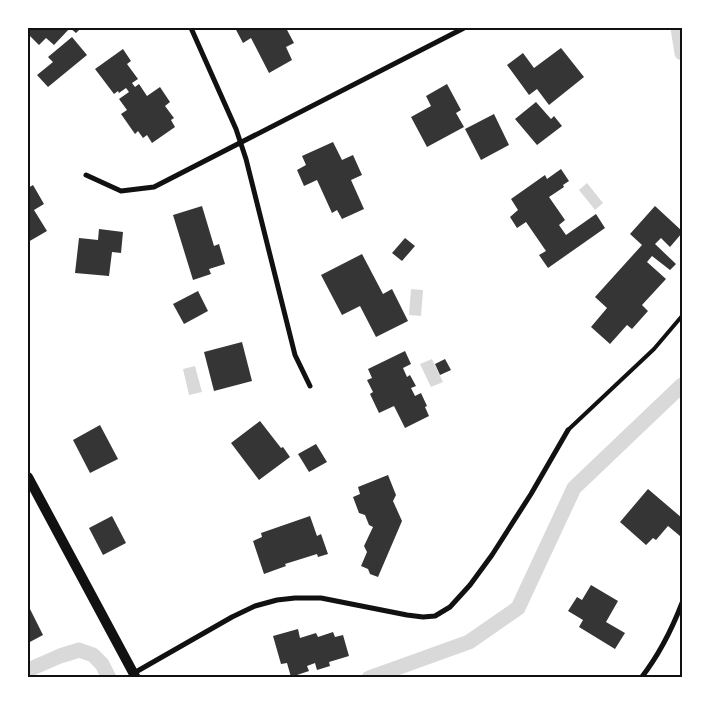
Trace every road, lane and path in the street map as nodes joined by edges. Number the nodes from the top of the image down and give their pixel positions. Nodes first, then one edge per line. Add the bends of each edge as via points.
1 (192, 28) edge
2 (464, 28) edge
3 (241, 142) junction
4 (86, 175) dead end
5 (682, 316) edge
6 (310, 386) dead end
7 (568, 430) joint
8 (28, 476) edge
9 (682, 603) edge
10 (135, 675) edge
11 (641, 678) edge

1 - 3 street
2 - 3 street
3 - 4 street via 154,187 121,191
3 - 6 street via 295,355
5 - 7 lane via 654,349
7 - 10 street via 476,578 450,607 435,616 407,615 321,598 276,600 232,618
8 - 10 main road
9 - 11 street via 661,648

